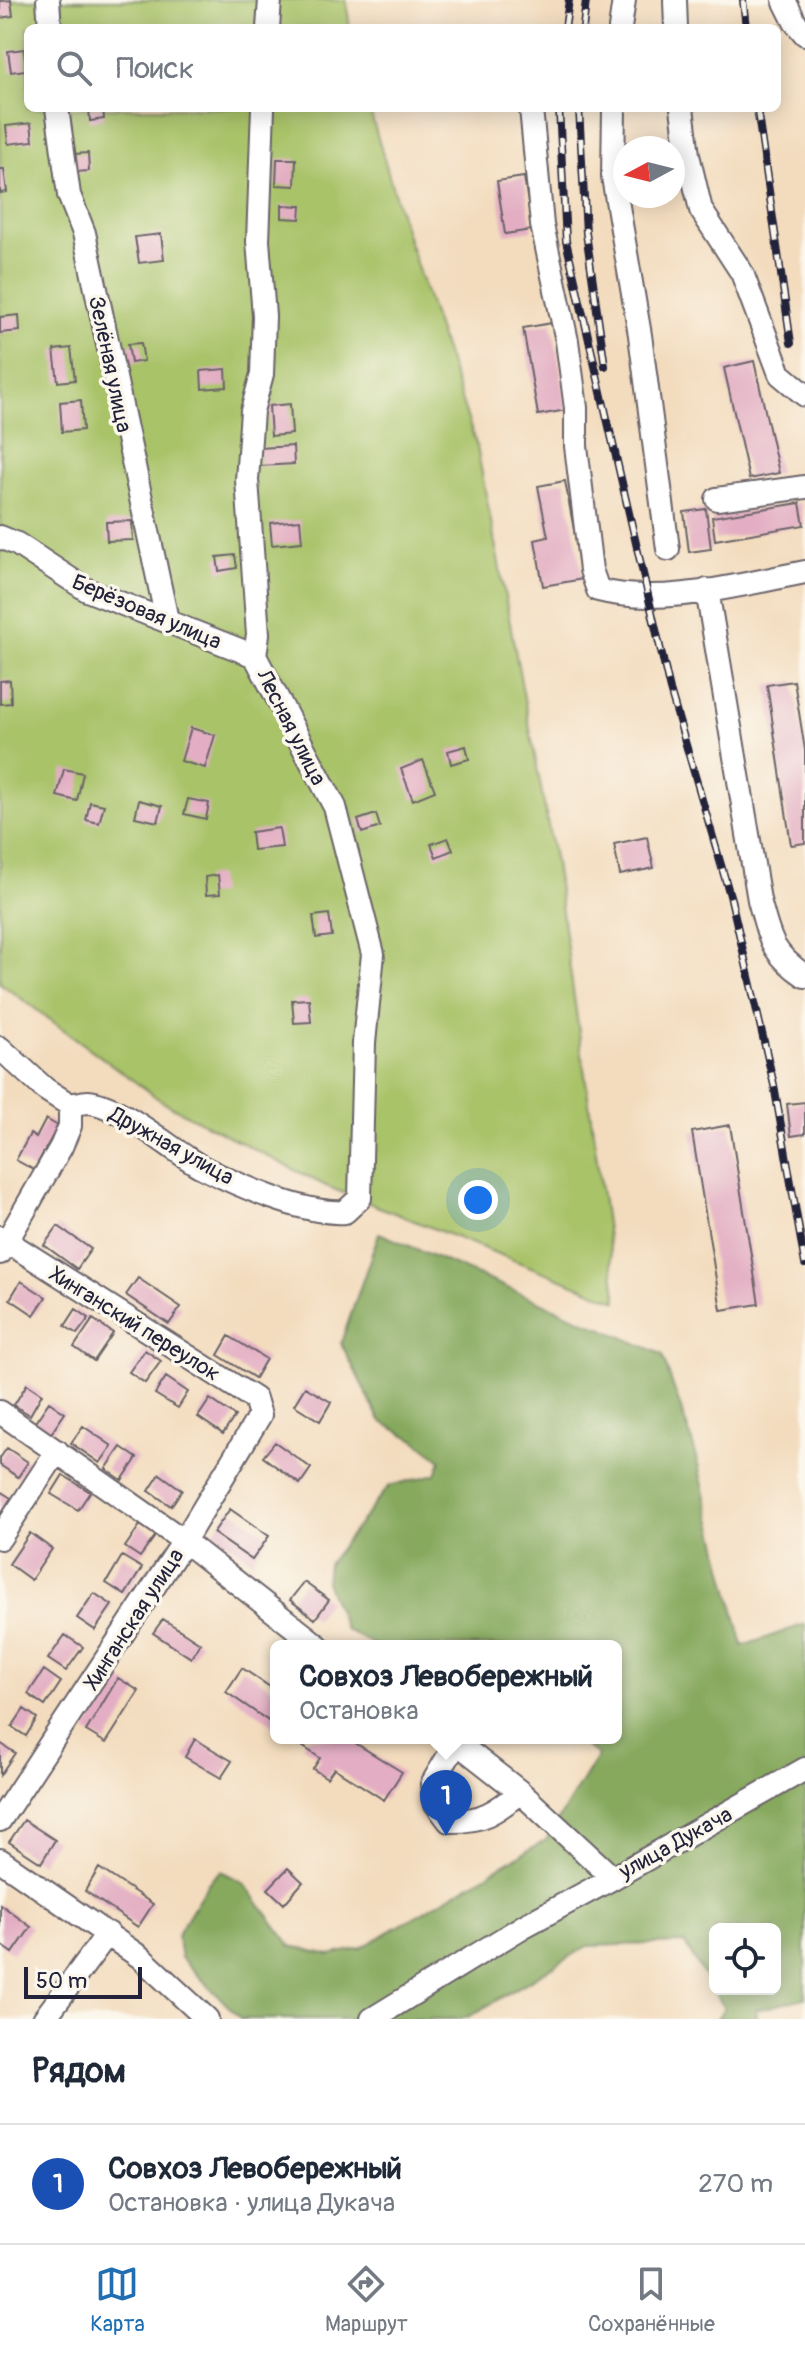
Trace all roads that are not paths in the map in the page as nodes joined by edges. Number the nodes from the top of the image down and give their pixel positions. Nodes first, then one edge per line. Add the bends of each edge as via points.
1 (48, 0) edge
2 (270, 0) edge
3 (624, 0) edge
4 (675, 0) edge
5 (784, 0) edge
6 (50, 24) edge
7 (268, 24) edge
8 (621, 24) edge
9 (676, 24) edge
10 (805, 34) edge
11 (58, 112) edge
12 (263, 112) edge
13 (531, 112) edge
14 (614, 112) edge
15 (683, 112) edge
16 (805, 395) edge
17 (805, 487) edge
18 (717, 499) dead end
19 (0, 537) edge
20 (668, 549) dead end
21 (805, 572) edge
22 (707, 590) junction
23 (167, 620) junction
24 (255, 656) junction
25 (805, 976) edge
26 (0, 1048) edge
27 (70, 1105) junction
28 (360, 1198) joint
29 (2, 1244) edge
30 (0, 1412) edge
31 (260, 1415) joint
32 (57, 1451) junction
33 (0, 1538) edge
34 (184, 1541) junction
35 (310, 1640) edge
36 (452, 1744) edge
37 (459, 1744) edge
38 (805, 1769) edge
39 (520, 1792) junction
40 (0, 1820) edge
41 (0, 1860) edge
42 (613, 1878) junction
43 (108, 1933) junction
44 (44, 2019) edge
45 (207, 2019) edge
46 (372, 2019) edge

1 - 6 street
2 - 7 street
3 - 8 street
4 - 9 street
5 - 10 street
11 - 23 street, Зелёная улица via 69,195 84,233
12 - 24 street, Лесная улица via 258,241 262,374 252,411 247,480
13 - 22 street via 542,225 567,341 578,462 598,590 648,596
14 - 20 street via 613,177
15 - 16 street via 701,210 742,273 780,374
17 - 18 street
19 - 23 street, Берёзовая улица via 87,590
21 - 22 street
22 - 25 street via 759,900 773,948
23 - 24 street, Берёзовая улица
24 - 28 street, Лесная улица via 335,807 373,954 364,1043
26 - 27 street, Дружная улица
27 - 28 street, Дружная улица via 89,1102 114,1111 201,1166 281,1201 326,1213 345,1212
27 - 29 street via 70,1126 61,1147
29 - 31 street, Хинганский переулок via 255,1399
30 - 32 street
31 - 34 street, Хинганская улица
32 - 33 street
32 - 34 street
34 - 35 street
34 - 40 street, Хинганская улица
36 - 39 street via 432,1784 434,1801 449,1821 473,1822
37 - 39 street, улица Дукача
38 - 42 street, улица Дукача
39 - 42 street, улица Дукача
41 - 43 street
42 - 46 street
43 - 44 street
43 - 45 street

